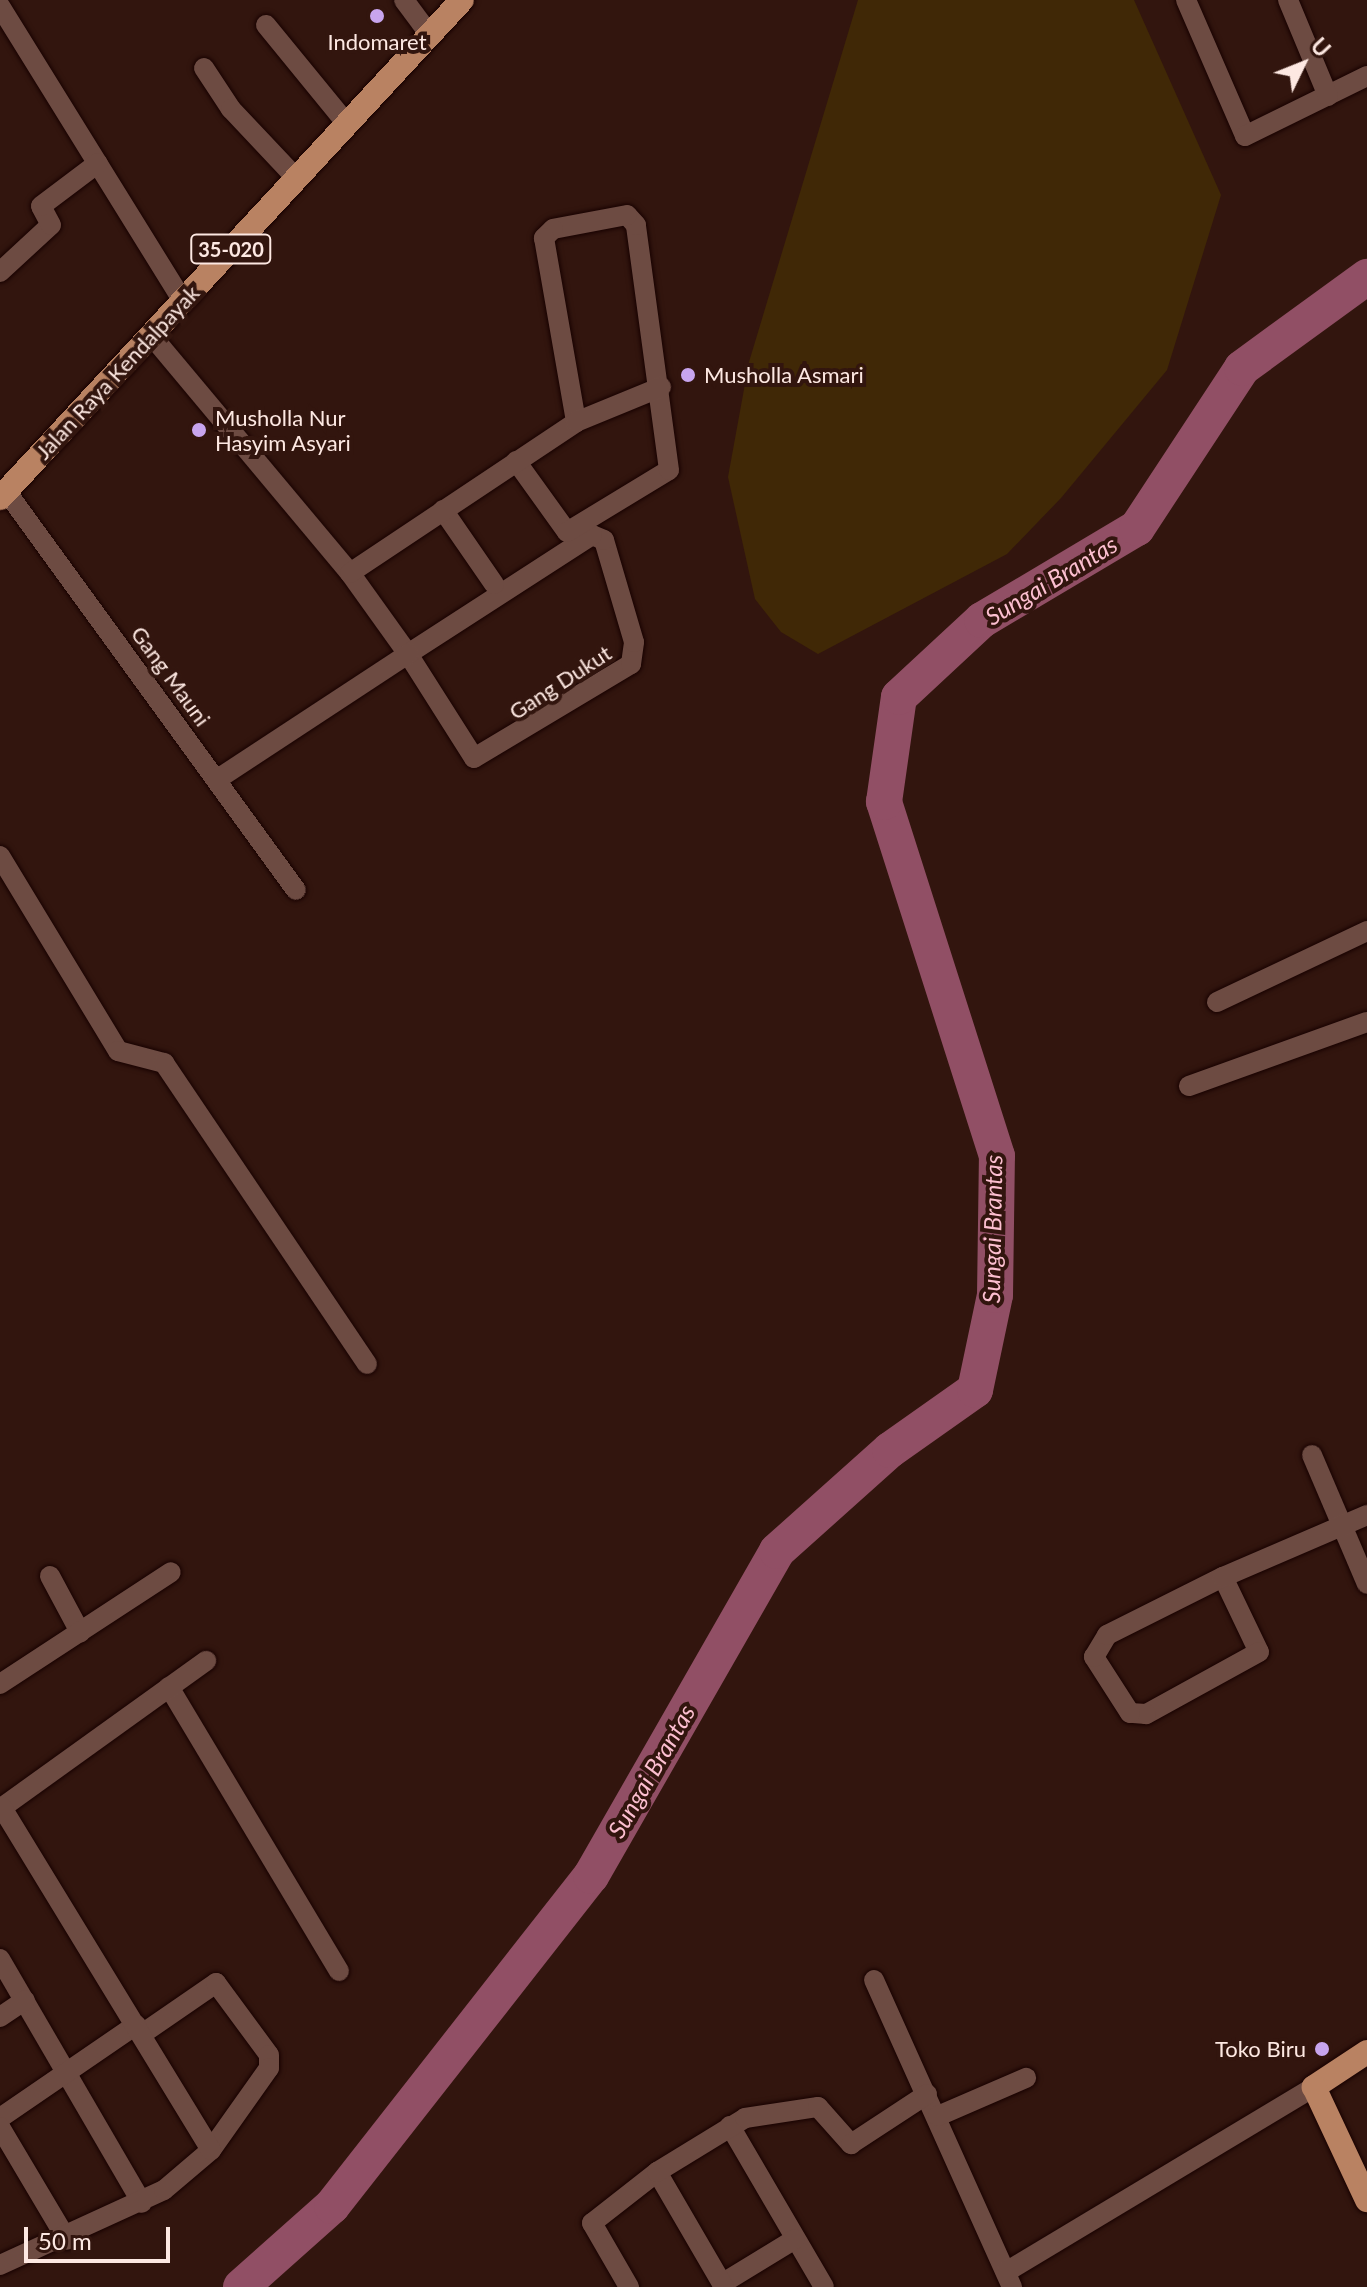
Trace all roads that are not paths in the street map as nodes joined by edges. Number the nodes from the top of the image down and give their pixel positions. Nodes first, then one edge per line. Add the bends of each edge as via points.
1 (404, 0) edge
2 (462, 0) edge
3 (1186, 0) edge
4 (1288, 0) edge
5 (0, 6) edge
6 (266, 25) dead end
7 (430, 35) junction
8 (204, 68) dead end
9 (1367, 76) edge
10 (1328, 96) junction
11 (347, 124) junction
12 (98, 163) junction
13 (296, 178) junction
14 (0, 272) edge
15 (183, 301) junction
16 (151, 335) junction
17 (661, 387) junction
18 (576, 422) junction
19 (516, 461) junction
20 (3, 494) edge
21 (443, 510) junction
22 (350, 573) junction
23 (494, 584) dead end
24 (408, 654) junction
25 (218, 779) junction
26 (0, 856) edge
27 (296, 890) dead end
28 (1367, 931) edge
29 (1217, 1002) dead end
30 (1367, 1022) edge
31 (1189, 1086) dead end
32 (367, 1364) dead end
33 (1312, 1455) dead end
34 (1367, 1515) edge
35 (1342, 1527) junction
36 (171, 1572) dead end
37 (50, 1576) dead end
38 (1223, 1577) junction
39 (1367, 1584) edge
40 (80, 1632) junction
41 (206, 1661) dead end
42 (3, 1676) edge
43 (169, 1687) junction
44 (1, 1808) edge
45 (0, 1959) edge
46 (339, 1971) dead end
47 (874, 1980) dead end
48 (25, 2000) junction
49 (0, 2017) edge
50 (139, 2030) junction
51 (1367, 2052) edge
52 (66, 2071) junction
53 (1026, 2078) dead end
54 (1314, 2087) junction
55 (927, 2094) junction
56 (938, 2116) junction
57 (0, 2118) edge
58 (730, 2126) junction
59 (0, 2127) edge
60 (211, 2150) junction
61 (657, 2172) junction
62 (1367, 2200) edge
63 (142, 2203) junction
64 (795, 2239) junction
65 (67, 2240) junction
66 (0, 2265) edge
67 (1009, 2280) edge
68 (620, 2284) edge
69 (723, 2285) edge
70 (824, 2287) edge

1 - 7 street
2 - 7 main road, Jalan Raya Kendalpayak / 35-020
3 - 10 street via 1245,136
4 - 10 street
5 - 12 street
6 - 11 street
7 - 11 main road, Jalan Raya Kendalpayak / 35-020
8 - 13 street
9 - 10 street
11 - 13 main road, Jalan Raya Kendalpayak / 35-020
12 - 14 street via 41,206 51,225
12 - 15 street
13 - 15 main road, Jalan Raya Kendalpayak / 35-020
15 - 16 main road, Jalan Raya Kendalpayak / 35-020
16 - 20 main road, Jalan Raya Kendalpayak / 35-020
16 - 22 street
17 - 18 street
17 - 18 street via 632,218 553,229 544,238
17 - 19 street via 669,470 573,531 562,530
18 - 19 street
19 - 21 street
20 - 25 street, Gang Mauni
21 - 22 street
21 - 23 street
22 - 24 street
24 - 24 street, Gang Dukut via 592,535 604,540 634,642 631,664 483,759 469,752
24 - 25 street
25 - 27 street, Gang Mauni
26 - 32 street via 118,1051 164,1063
28 - 29 street
30 - 31 street
33 - 35 street
34 - 35 street
35 - 38 street
35 - 39 street
36 - 40 street
37 - 40 street
38 - 38 street via 1259,1652 1146,1714 1130,1713 1094,1657 1097,1647
40 - 42 street
41 - 43 street
43 - 44 street
43 - 46 street
44 - 50 street
45 - 48 street
47 - 55 street
48 - 49 street
48 - 52 street
50 - 52 street
50 - 60 street
50 - 60 street via 216,1983 269,2055 269,2068
51 - 54 main road
52 - 57 street
52 - 63 street
53 - 56 street
54 - 62 main road
54 - 67 street
55 - 56 street
55 - 58 street via 851,2144 818,2107
56 - 67 street
58 - 61 street
58 - 64 street
59 - 65 street
60 - 63 street
61 - 68 street via 592,2223
61 - 69 street
63 - 65 street
64 - 69 street
64 - 70 street
65 - 66 street

